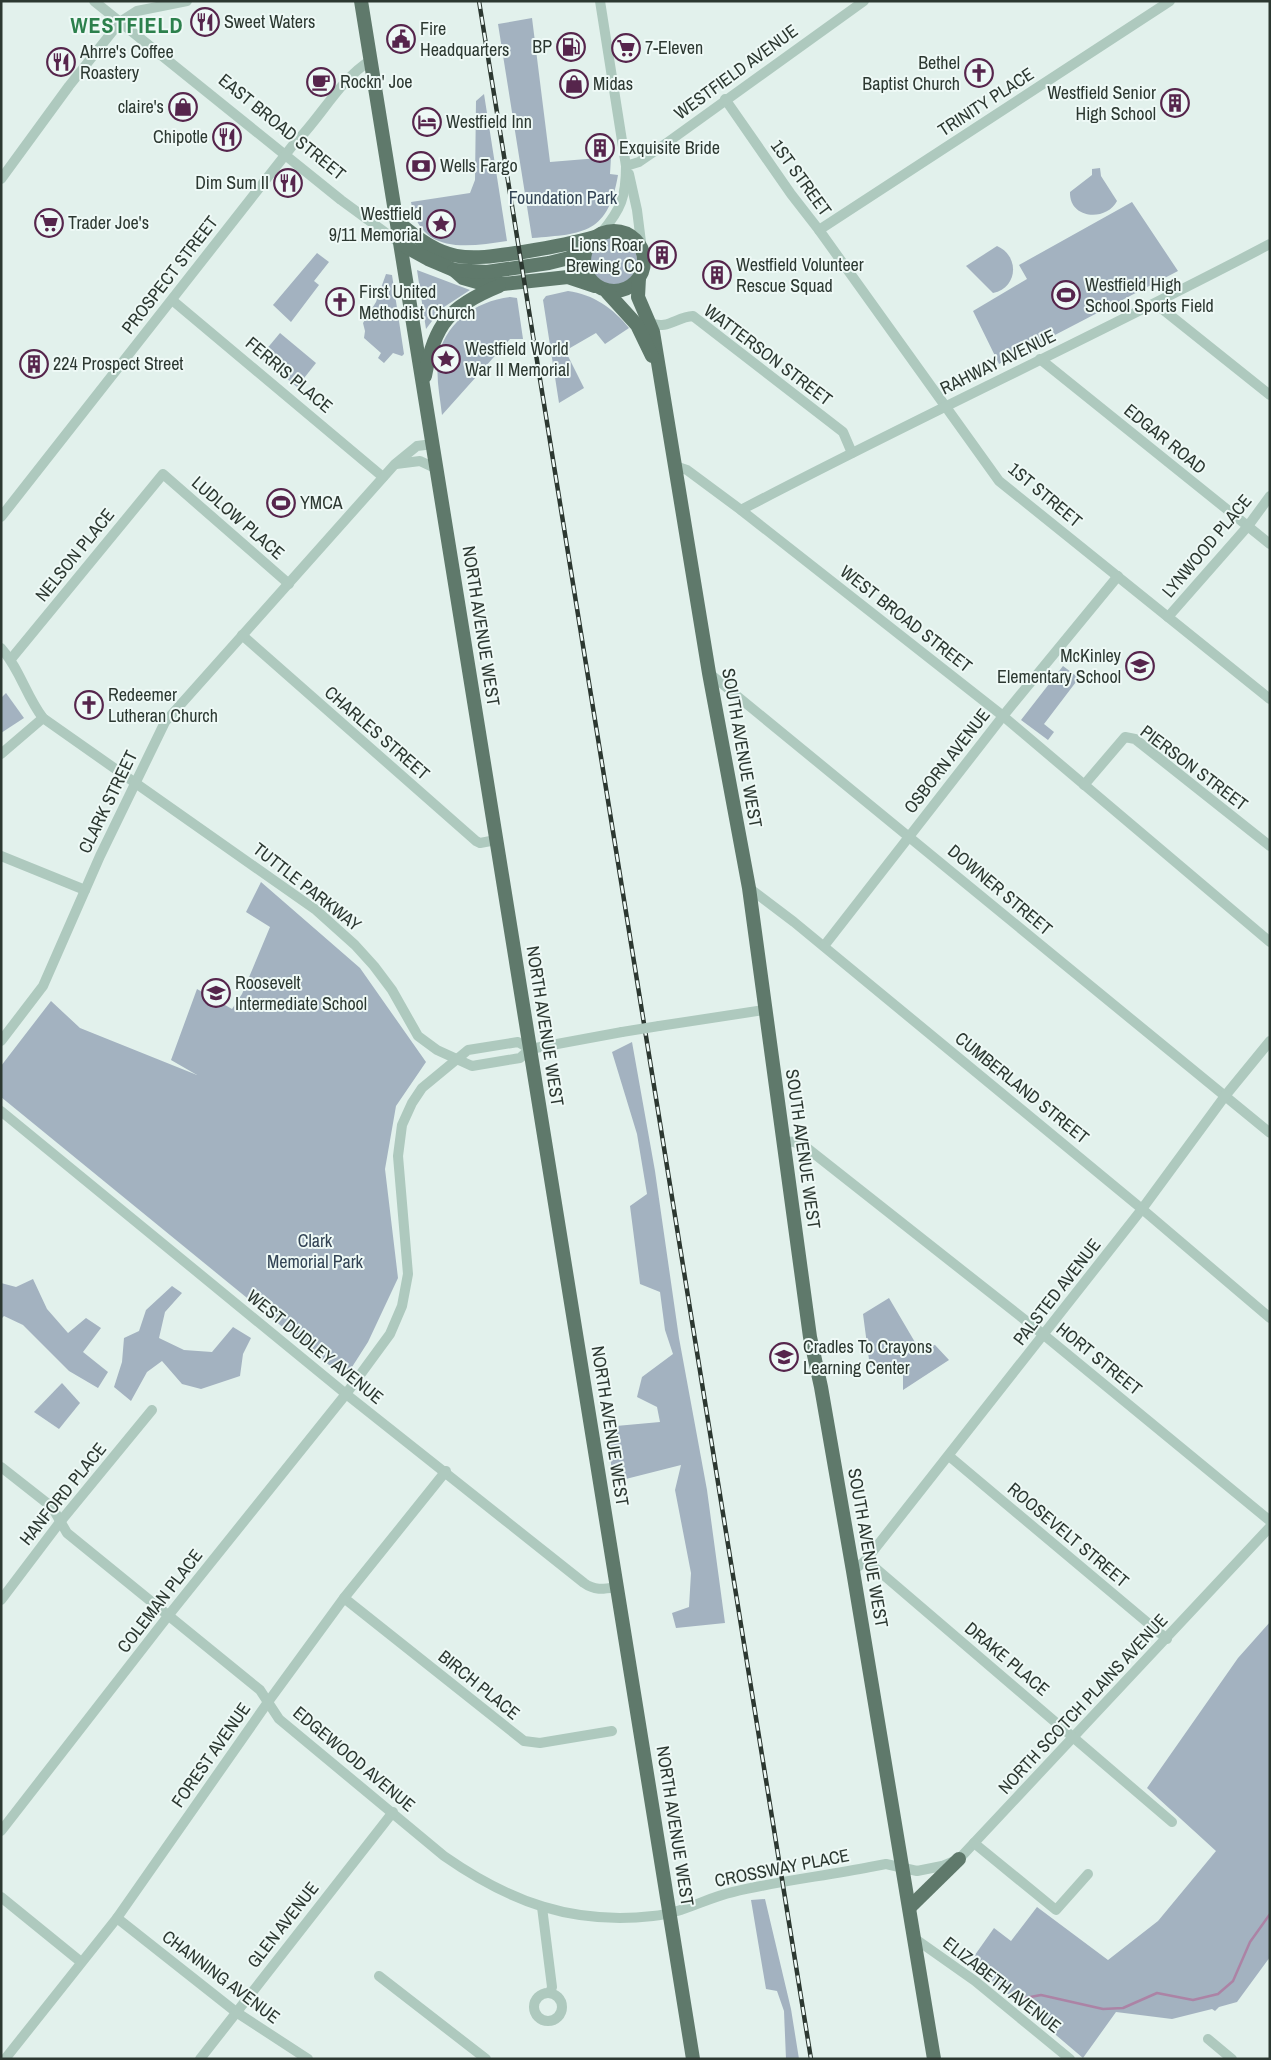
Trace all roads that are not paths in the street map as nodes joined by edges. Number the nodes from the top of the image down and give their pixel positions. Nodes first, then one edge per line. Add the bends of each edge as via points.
1 (94, 1) edge
2 (187, 1) edge
3 (362, 1) edge
4 (600, 1) edge
5 (864, 1) edge
6 (1170, 1) edge
7 (120, 22) junction
8 (371, 60) junction
9 (725, 99) junction
10 (285, 154) junction
11 (626, 166) junction
12 (1, 179) edge
13 (398, 222) junction
14 (819, 230) junction
15 (595, 238) junction
16 (401, 244) junction
17 (1270, 244) edge
18 (642, 250) junction
19 (454, 270) junction
20 (640, 278) junction
21 (503, 284) junction
22 (601, 289) junction
23 (172, 300) junction
24 (1156, 304) junction
25 (650, 323) junction
26 (1040, 359) junction
27 (657, 366) junction
28 (424, 386) junction
29 (1270, 395) edge
30 (946, 406) junction
31 (433, 444) junction
32 (852, 453) junction
33 (395, 464) junction
34 (675, 466) junction
35 (437, 469) junction
36 (165, 476) joint
37 (383, 477) junction
38 (1270, 496) edge
39 (741, 510) junction
40 (1, 517) edge
41 (1248, 526) junction
42 (1270, 544) edge
43 (1118, 576) junction
44 (289, 584) junction
45 (1168, 617) junction
46 (242, 635) junction
47 (1, 648) edge
48 (11, 659) junction
49 (710, 673) junction
50 (1270, 700) edge
51 (1003, 716) junction
52 (43, 718) junction
53 (1, 754) edge
54 (136, 782) junction
55 (1084, 785) junction
56 (909, 835) junction
57 (496, 840) junction
58 (1270, 846) edge
59 (1, 856) edge
60 (749, 888) junction
61 (85, 890) junction
62 (1270, 942) edge
63 (824, 946) junction
64 (764, 1010) junction
65 (1, 1041) edge
66 (1270, 1041) edge
67 (530, 1048) junction
68 (456, 1059) junction
69 (1225, 1096) junction
70 (1, 1111) edge
71 (1270, 1133) edge
72 (784, 1141) junction
73 (1142, 1209) junction
74 (1270, 1318) edge
75 (1044, 1335) junction
76 (346, 1394) junction
77 (152, 1410) dead end
78 (949, 1456) junction
79 (1, 1468) edge
80 (446, 1471) junction
81 (1270, 1521) edge
82 (60, 1522) junction
83 (1270, 1527) edge
84 (866, 1560) junction
85 (853, 1571) junction
86 (617, 1587) junction
87 (344, 1598) junction
88 (1, 1600) edge
89 (168, 1616) junction
90 (1168, 1638) junction
91 (268, 1702) junction
92 (612, 1732) dead end
93 (1075, 1737) junction
94 (393, 1812) junction
95 (1172, 1822) dead end
96 (1, 1831) edge
97 (974, 1843) junction
98 (958, 1859) junction
99 (903, 1867) junction
100 (1088, 1874) dead end
101 (1, 1897) edge
102 (542, 1907) junction
103 (910, 1907) junction
104 (670, 1912) junction
105 (117, 1918) junction
106 (914, 1938) junction
107 (80, 1962) junction
108 (379, 1976) dead end
109 (550, 1992) dead end
110 (236, 2012) junction
111 (1208, 2039) dead end
112 (693, 2058) edge
113 (5, 2059) edge
114 (200, 2059) edge
115 (308, 2059) edge
116 (486, 2059) edge
117 (934, 2059) edge
118 (1070, 2059) edge
119 (1232, 2059) edge

1 - 7 street, EAST BROAD STREET
2 - 7 street via 137,11
3 - 8 main road, NORTH AVENUE WEST
4 - 11 street
5 - 9 street, WESTFIELD AVENUE
6 - 14 street, TRINITY PLACE
7 - 10 street, EAST BROAD STREET
7 - 12 street
8 - 10 street, PROSPECT STREET via 354,73
8 - 13 main road, NORTH AVENUE WEST
9 - 11 street, WESTFIELD AVENUE via 639,162
9 - 14 street, 1ST STREET
10 - 16 street, EAST BROAD STREET
10 - 23 street, PROSPECT STREET
11 - 15 street via 622,203
11 - 18 street via 632,182
13 - 15 main road via 429,246 470,258
13 - 16 main road, NORTH AVENUE WEST
14 - 30 street, 1ST STREET
15 - 18 main road via 615,231 627,234 638,242
15 - 19 main road, EAST BROAD STREET via 569,258 549,263 487,272
15 - 22 main road via 584,253 584,268 587,277
16 - 19 main road, EAST BROAD STREET
16 - 28 main road, NORTH AVENUE WEST
17 - 24 street, RAHWAY AVENUE
18 - 20 main road via 644,267
19 - 21 main road, EAST BROAD STREET via 463,278
20 - 22 main road via 626,289
20 - 25 main road, SOUTH AVENUE WEST via 638,297
21 - 22 main road, EAST BROAD STREET via 562,277 583,280
21 - 28 main road via 470,300 440,327 432,343
22 - 27 main road, SOUTH AVENUE WEST via 637,325
23 - 37 street, FERRIS PLACE
23 - 40 street, PROSPECT STREET
24 - 26 street, RAHWAY AVENUE
24 - 29 street
25 - 27 main road, SOUTH AVENUE WEST
25 - 32 street, WATTERSON STREET via 668,326 694,316 843,432
26 - 30 street, RAHWAY AVENUE
26 - 41 street, EDGAR ROAD
27 - 34 main road, SOUTH AVENUE WEST
28 - 31 main road, NORTH AVENUE WEST
30 - 32 street, RAHWAY AVENUE
30 - 43 street, 1ST STREET via 999,481
31 - 33 street, CLARK STREET via 417,446
31 - 35 main road, NORTH AVENUE WEST
32 - 39 street, RAHWAY AVENUE
33 - 35 street via 420,461
33 - 37 street, CLARK STREET
34 - 39 street, WEST BROAD STREET via 687,470
34 - 49 main road, SOUTH AVENUE WEST
35 - 57 main road, NORTH AVENUE WEST
36 - 44 street, LUDLOW PLACE
36 - 48 street, NELSON PLACE via 163,474
37 - 44 street, CLARK STREET
38 - 41 street, LYNWOOD PLACE
39 - 51 street, WEST BROAD STREET
41 - 42 street, EDGAR ROAD
41 - 45 street, LYNWOOD PLACE
43 - 45 street, 1ST STREET
43 - 51 street, OSBORN AVENUE
44 - 46 street, CLARK STREET
45 - 50 street, 1ST STREET
46 - 54 street, CLARK STREET via 165,722
46 - 57 street, CHARLES STREET via 476,841
47 - 48 street
48 - 52 street
49 - 56 street, DOWNER STREET
49 - 60 main road, SOUTH AVENUE WEST
51 - 55 street, WEST BROAD STREET
51 - 56 street, OSBORN AVENUE
52 - 53 street
52 - 54 street, TUTTLE PARKWAY
54 - 61 street, CLARK STREET
54 - 68 street, TUTTLE PARKWAY via 316,910 374,966 418,1036
55 - 58 street, PIERSON STREET via 1125,736 1135,738
55 - 62 street, WEST BROAD STREET
56 - 63 street, OSBORN AVENUE
56 - 69 street, DOWNER STREET
57 - 67 main road, NORTH AVENUE WEST
59 - 61 street
60 - 63 street, CUMBERLAND STREET
60 - 64 main road, SOUTH AVENUE WEST
61 - 65 street, CLARK STREET via 43,986
63 - 73 street, CUMBERLAND STREET
64 - 67 street, TUTTLE PARKWAY, bridge
64 - 72 main road, SOUTH AVENUE WEST
66 - 69 street, PALSTED AVENUE
67 - 68 street, TUTTLE PARKWAY via 518,1042 468,1050
67 - 68 street, TUTTLE PARKWAY via 520,1058 472,1066
67 - 86 main road, NORTH AVENUE WEST
68 - 76 street, TUTTLE PARKWAY via 422,1088 402,1125 398,1156 408,1274 402,1306 390,1334
69 - 71 street, DOWNER STREET
69 - 73 street, PALSTED AVENUE
70 - 76 street, WEST DUDLEY AVENUE
72 - 75 street, HORT STREET via 807,1148
72 - 85 main road, SOUTH AVENUE WEST via 810,1337
73 - 74 street, CUMBERLAND STREET
73 - 75 street, PALSTED AVENUE
75 - 78 street, PALSTED AVENUE
75 - 81 street, HORT STREET
76 - 80 street, WEST DUDLEY AVENUE
76 - 89 street, COLEMAN PLACE
77 - 82 street, HANFORD PLACE
78 - 84 street, PALSTED AVENUE
78 - 90 street, ROOSEVELT STREET
79 - 82 street, EDGEWOOD AVENUE via 52,1507
80 - 86 street, WEST DUDLEY AVENUE via 591,1588
80 - 87 street, FOREST AVENUE
82 - 88 street, HANFORD PLACE
82 - 89 street, EDGEWOOD AVENUE via 67,1533
83 - 90 street, NORTH SCOTCH PLAINS AVENUE
84 - 85 street, PALSTED AVENUE
84 - 93 street, DRAKE PLACE
85 - 99 main road, SOUTH AVENUE WEST
86 - 104 main road, NORTH AVENUE WEST
87 - 91 street, FOREST AVENUE
87 - 92 street, BIRCH PLACE via 524,1741 540,1743
89 - 91 street, EDGEWOOD AVENUE via 260,1690
89 - 96 street, COLEMAN PLACE
90 - 93 street, NORTH SCOTCH PLAINS AVENUE
91 - 94 street, EDGEWOOD AVENUE via 279,1719
91 - 105 street, FOREST AVENUE
93 - 95 street, DRAKE PLACE
93 - 97 street, NORTH SCOTCH PLAINS AVENUE
94 - 102 street, EDGEWOOD AVENUE via 473,1876 500,1891
94 - 110 street, GLEN AVENUE
97 - 98 street, NORTH SCOTCH PLAINS AVENUE
97 - 100 street via 1056,1910
98 - 99 street, NORTH SCOTCH PLAINS AVENUE via 917,1871
98 - 103 main road
99 - 103 main road, SOUTH AVENUE WEST
99 - 104 street, CROSSWAY PLACE via 886,1864 744,1889
101 - 107 street
102 - 104 street, EDGEWOOD AVENUE via 616,1917 654,1916
102 - 109 street
103 - 106 main road, SOUTH AVENUE WEST
104 - 112 main road, NORTH AVENUE WEST
105 - 107 street, FOREST AVENUE
105 - 110 street, CHANNING AVENUE
106 - 117 main road, SOUTH AVENUE WEST
106 - 118 street, ELIZABETH AVENUE via 975,1981
107 - 113 street, FOREST AVENUE
108 - 116 street
110 - 114 street, GLEN AVENUE
110 - 115 street, CHANNING AVENUE
111 - 119 street

